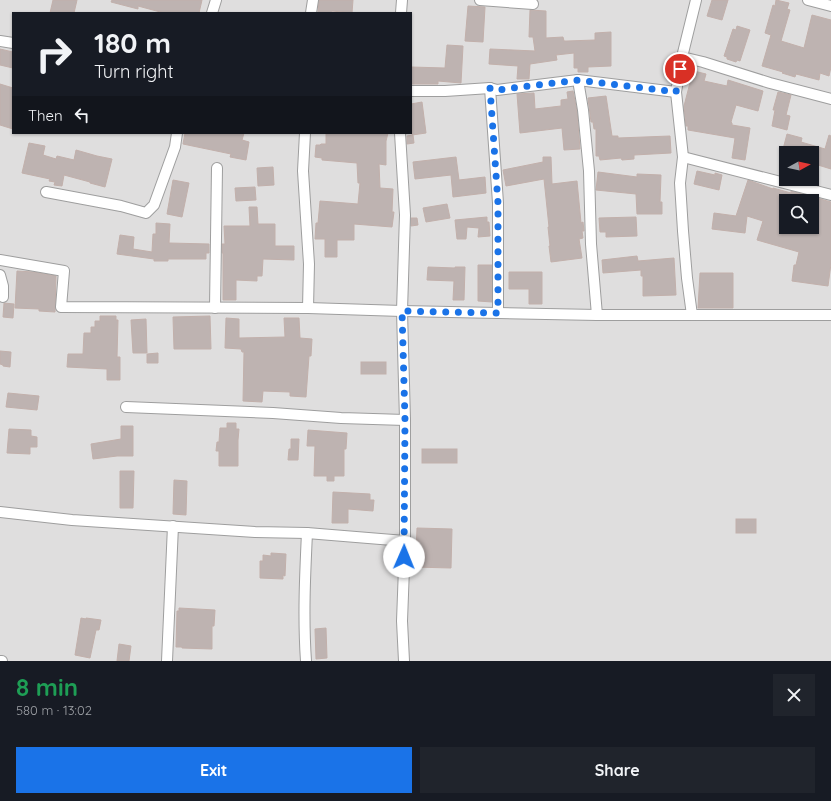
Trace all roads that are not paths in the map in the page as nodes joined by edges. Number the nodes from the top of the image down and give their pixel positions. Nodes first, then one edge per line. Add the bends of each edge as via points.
1 (216, 0) edge
2 (313, 0) edge
3 (402, 0) edge
4 (480, 0) edge
5 (696, 0) edge
6 (808, 0) edge
7 (533, 4) dead end
8 (831, 6) edge
9 (212, 12) edge
10 (311, 12) edge
11 (401, 12) edge
12 (0, 41) edge
13 (12, 44) edge
14 (682, 57) junction
15 (578, 80) junction
16 (490, 88) junction
17 (412, 91) edge
18 (676, 92) junction
19 (831, 99) edge
20 (177, 134) edge
21 (305, 134) edge
22 (400, 134) edge
23 (683, 157) junction
24 (217, 168) dead end
25 (46, 192) dead end
26 (831, 195) edge
27 (0, 260) edge
28 (0, 275) edge
29 (3, 298) dead end
30 (215, 308) junction
31 (308, 308) junction
32 (402, 311) junction
33 (498, 313) junction
34 (597, 315) junction
35 (692, 315) junction
36 (831, 315) edge
37 (126, 407) dead end
38 (405, 420) junction
39 (0, 512) edge
40 (174, 526) junction
41 (307, 532) junction
42 (405, 541) junction
43 (167, 661) edge
44 (306, 661) edge
45 (404, 661) edge

1 - 9 street
2 - 10 street
3 - 11 street
4 - 7 street
5 - 14 street
6 - 8 street
12 - 13 street
14 - 18 street
14 - 19 street
15 - 16 street via 497,90
15 - 18 street
15 - 34 street via 589,171 591,244
16 - 17 street
16 - 33 street via 498,203
18 - 23 street
20 - 25 street via 175,147 154,205 146,213
21 - 31 street via 303,171
22 - 32 street via 405,215
23 - 26 street
23 - 35 street via 680,183
24 - 30 street
27 - 30 street via 64,271 61,307
28 - 29 street
30 - 31 street
31 - 32 street
32 - 33 street
32 - 38 street
33 - 34 street
34 - 35 street
35 - 36 street
37 - 38 street
38 - 42 street
39 - 40 street via 72,520
40 - 41 street via 255,532
40 - 43 street
41 - 42 street
41 - 44 street via 304,585
42 - 45 street via 402,620

